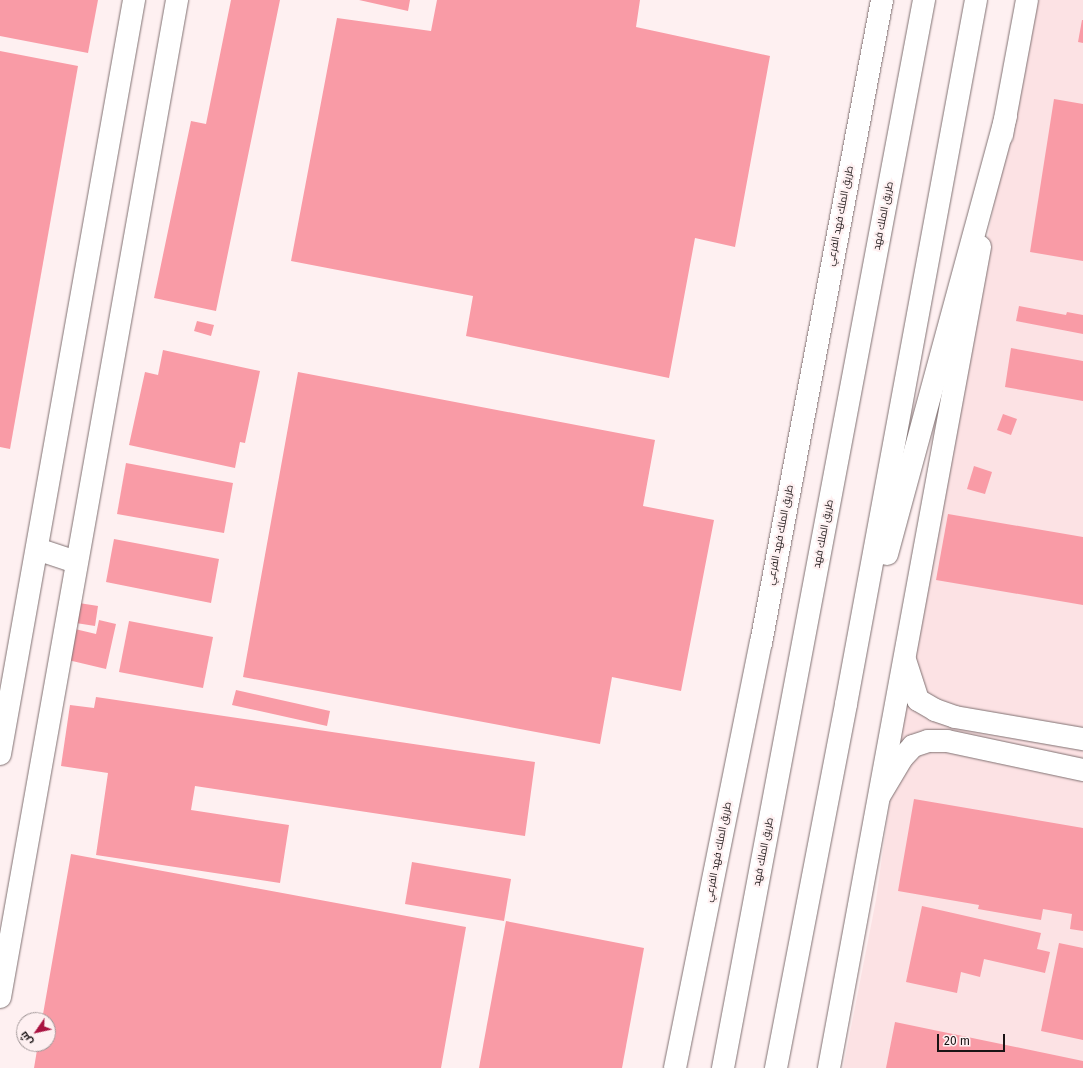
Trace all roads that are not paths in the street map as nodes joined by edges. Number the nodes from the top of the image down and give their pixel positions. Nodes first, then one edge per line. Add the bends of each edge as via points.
1 (134, 0) edge
2 (177, 0) edge
3 (882, 0) edge
4 (924, 0) edge
5 (976, 0) edge
6 (1027, 0) edge
7 (1006, 116) junction
8 (37, 549) junction
9 (76, 562) junction
10 (905, 660) junction
11 (846, 704) junction
12 (1083, 739) edge
13 (0, 754) edge
14 (1083, 770) edge
15 (877, 799) junction
16 (0, 997) edge
17 (675, 1068) edge
18 (723, 1068) edge
19 (776, 1068) edge
20 (829, 1068) edge

1 - 8 main road
2 - 9 main road
3 - 17 main road, طريق الملك فهد الفرعي via 761,643
4 - 18 main road, طريق الملك فهد
5 - 11 main road
6 - 7 main road
7 - 10 main road via 973,279
7 - 11 main road
8 - 9 main road
8 - 13 main road
9 - 16 main road
10 - 12 main road via 918,700 935,710 955,717
10 - 15 main road
11 - 19 main road
14 - 15 main road via 947,741 928,741 913,746 902,758
15 - 20 main road

